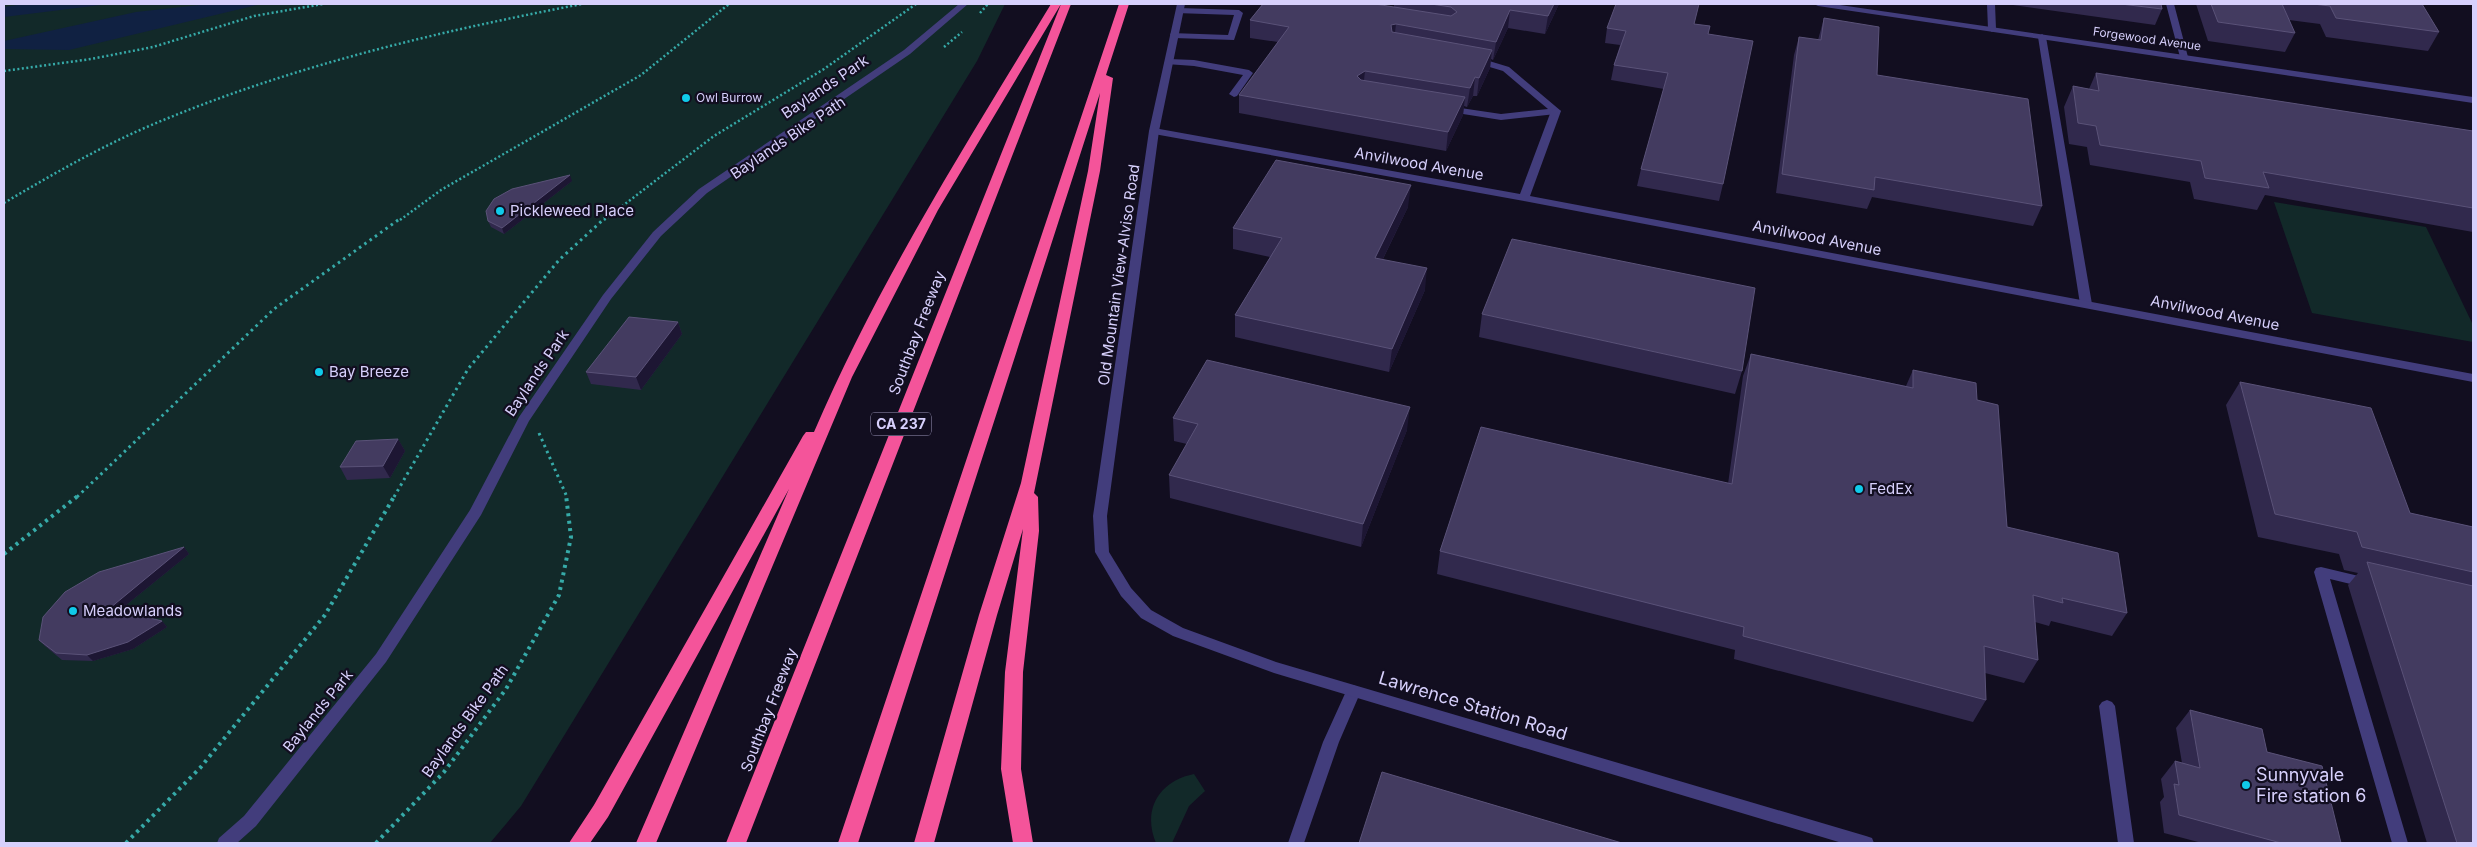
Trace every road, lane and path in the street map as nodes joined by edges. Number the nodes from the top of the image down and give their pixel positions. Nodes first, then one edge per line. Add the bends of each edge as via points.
1 (323, 4) edge
2 (582, 4) edge
3 (729, 4) edge
4 (916, 4) edge
5 (964, 4) edge
6 (988, 4) edge
7 (1056, 4) edge
8 (1066, 4) edge
9 (1124, 4) edge
10 (1818, 4) edge
11 (1991, 4) edge
12 (2170, 4) edge
13 (1180, 7) edge
14 (976, 18) dead end
15 (965, 29) dead end
16 (1992, 29) junction
17 (1174, 35) junction
18 (1114, 37) junction
19 (2042, 37) junction
20 (940, 50) dead end
21 (2184, 58) junction
22 (1471, 59) edge
23 (1169, 62) junction
24 (4, 71) edge
25 (1234, 94) dead end
26 (2473, 100) edge
27 (1433, 106) edge
28 (1556, 111) junction
29 (1154, 131) junction
30 (1524, 198) junction
31 (4, 203) edge
32 (2086, 304) junction
33 (846, 376) junction
34 (2473, 378) edge
35 (537, 431) dead end
36 (1029, 484) junction
37 (1102, 552) joint
38 (4, 554) edge
39 (2384, 586) edge
40 (1353, 691) junction
41 (2107, 706) dead end
42 (126, 843) edge
43 (225, 843) edge
44 (376, 843) edge
45 (579, 843) edge
46 (646, 843) edge
47 (736, 843) edge
48 (848, 843) edge
49 (924, 843) edge
50 (1023, 843) edge
51 (1296, 843) edge
52 (1866, 843) edge
53 (2126, 843) edge
54 (2400, 843) edge

1 - 24 path via 254,16 153,46 91,59
2 - 31 path via 365,51 208,102 78,159
3 - 38 path via 641,75 441,190 274,309 75,499
4 - 42 path via 824,69 679,160 603,220 559,260 468,369 325,615 200,768
5 - 43 street, Baylands Park via 908,52 703,191 657,234 607,297 523,420 476,512 381,658 250,821
6 - 14 path
7 - 33 highway via 902,264
8 - 47 highway, Southbay Freeway / CA 237
9 - 18 highway
10 - 16 street, Forgewood Avenue
11 - 16 street
12 - 21 street
13 - 17 street, Old Mountain View-Alviso Road
13 - 17 street via 1239,13 1231,38
15 - 20 path
16 - 19 street, Forgewood Avenue
17 - 23 street, Old Mountain View-Alviso Road
18 - 36 highway via 1094,171
18 - 48 highway
19 - 21 street, Forgewood Avenue
19 - 32 street
21 - 26 street, Forgewood Avenue
22 - 28 street via 1506,69
23 - 25 street via 1248,73
23 - 29 street, Old Mountain View-Alviso Road
27 - 28 street via 1501,117
28 - 30 street
29 - 30 street, Anvilwood Avenue
29 - 37 street, Old Mountain View-Alviso Road via 1100,516
30 - 32 street, Anvilwood Avenue
32 - 34 street, Anvilwood Avenue
33 - 45 highway via 753,536 601,811
33 - 46 highway
35 - 44 path, Baylands Bike Path via 566,491 571,537 559,595 506,689 444,772
36 - 49 highway via 988,614
36 - 50 highway via 1031,531 1014,672 1011,769
37 - 40 street, Lawrence Station Road via 1126,592 1146,614 1178,632
39 - 54 street via 2321,572
40 - 51 street via 1331,742
40 - 52 street, Lawrence Station Road
41 - 53 street

